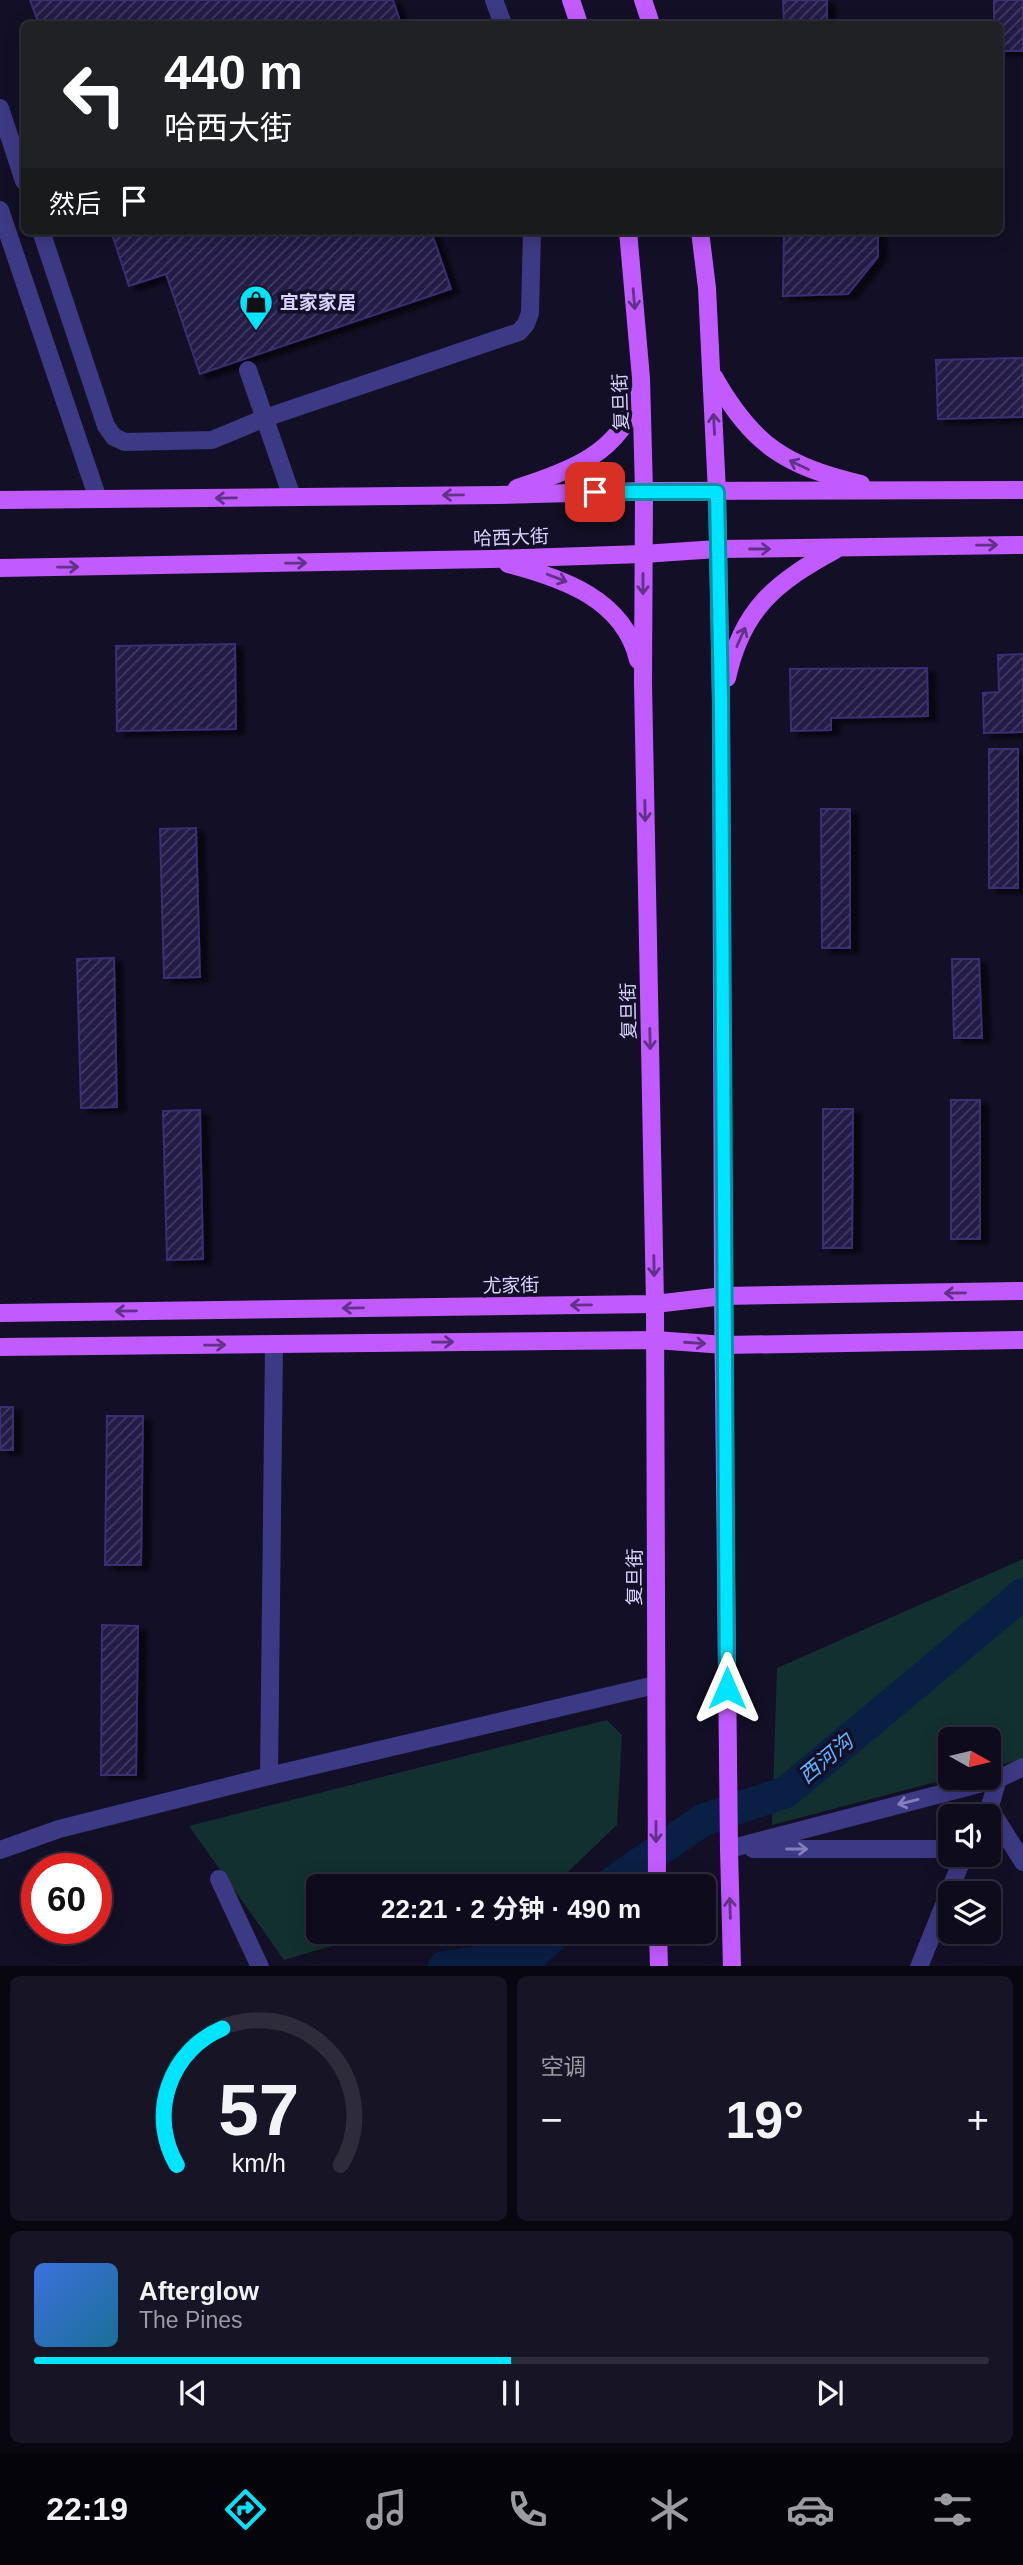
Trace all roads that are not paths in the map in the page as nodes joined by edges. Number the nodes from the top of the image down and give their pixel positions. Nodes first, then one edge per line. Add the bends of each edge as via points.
1 (494, 0) edge
2 (571, 0) edge
3 (643, 0) edge
4 (502, 21) edge
5 (578, 21) edge
6 (650, 21) edge
7 (0, 108) edge
8 (21, 172) edge
9 (0, 211) edge
10 (42, 235) edge
11 (532, 235) edge
12 (628, 235) edge
13 (700, 235) edge
14 (248, 370) dead end
15 (711, 372) junction
16 (641, 377) junction
17 (265, 418) junction
18 (1023, 490) edge
19 (644, 491) junction
20 (888, 491) junction
21 (717, 492) junction
22 (498, 495) junction
23 (292, 497) junction
24 (98, 499) junction
25 (0, 500) edge
26 (1023, 545) edge
27 (840, 548) junction
28 (717, 549) junction
29 (643, 554) junction
30 (491, 559) junction
31 (0, 569) edge
32 (643, 683) junction
33 (721, 702) junction
34 (1023, 1292) edge
35 (723, 1296) junction
36 (655, 1304) junction
37 (0, 1313) edge
38 (1023, 1339) edge
39 (654, 1340) junction
40 (274, 1344) junction
41 (725, 1345) junction
42 (0, 1347) edge
43 (655, 1685) junction
44 (1023, 1767) edge
45 (269, 1776) junction
46 (1001, 1778) edge
47 (956, 1790) edge
48 (1001, 1831) edge
49 (729, 1849) junction
50 (938, 1849) edge
51 (0, 1850) edge
52 (1023, 1862) edge
53 (959, 1867) edge
54 (657, 1874) edge
55 (219, 1879) dead end
56 (659, 1944) edge
57 (260, 1966) edge
58 (660, 1966) edge
59 (732, 1966) edge
60 (919, 1966) edge

1 - 4 street
2 - 5 main road
3 - 6 main road
7 - 8 street
9 - 24 street
10 - 17 street via 106,426 114,437 125,442 212,440
11 - 17 street via 530,313 519,332
12 -> 16 main road, 复旦街
13 - 15 main road
14 - 17 street
20 -> 15 main road via 803,468 778,454 748,427
21 -> 15 main road
16 - 19 main road, 复旦街
16 - 22 main road via 632,413 614,440 562,474
17 - 23 street
18 - 20 main road
19 - 21 main road
19 - 22 main road
19 - 29 main road, 复旦街
20 - 21 main road
21 - 28 main road
22 -> 23 main road
23 -> 24 main road
24 - 25 main road
27 -> 26 main road, 哈西大街
28 -> 27 main road, 哈西大街
33 -> 27 main road via 731,658 765,598 795,572
28 - 29 main road, 哈西大街
28 - 33 main road
29 - 30 main road, 哈西大街
29 -> 32 main road, 复旦街
31 -> 30 main road, 哈西大街
30 -> 32 main road via 561,579 600,602 629,634
32 -> 36 main road, 复旦街
33 - 35 main road
34 -> 35 main road, 尤家街
35 - 36 main road, 尤家街
35 - 41 main road
36 -> 37 main road, 尤家街
36 - 39 main road, 复旦街
38 - 41 main road
40 -> 39 main road
39 -> 41 main road
39 - 43 main road, 复旦街
42 -> 40 main road
40 - 45 street
41 - 49 main road
43 - 45 street
43 -> 54 main road, 复旦街
44 - 46 street
45 - 51 street via 59,1829
47 -> 49 street
48 - 52 street
49 -> 50 street
59 -> 49 main road
53 - 60 street
55 - 57 street
56 - 58 main road

